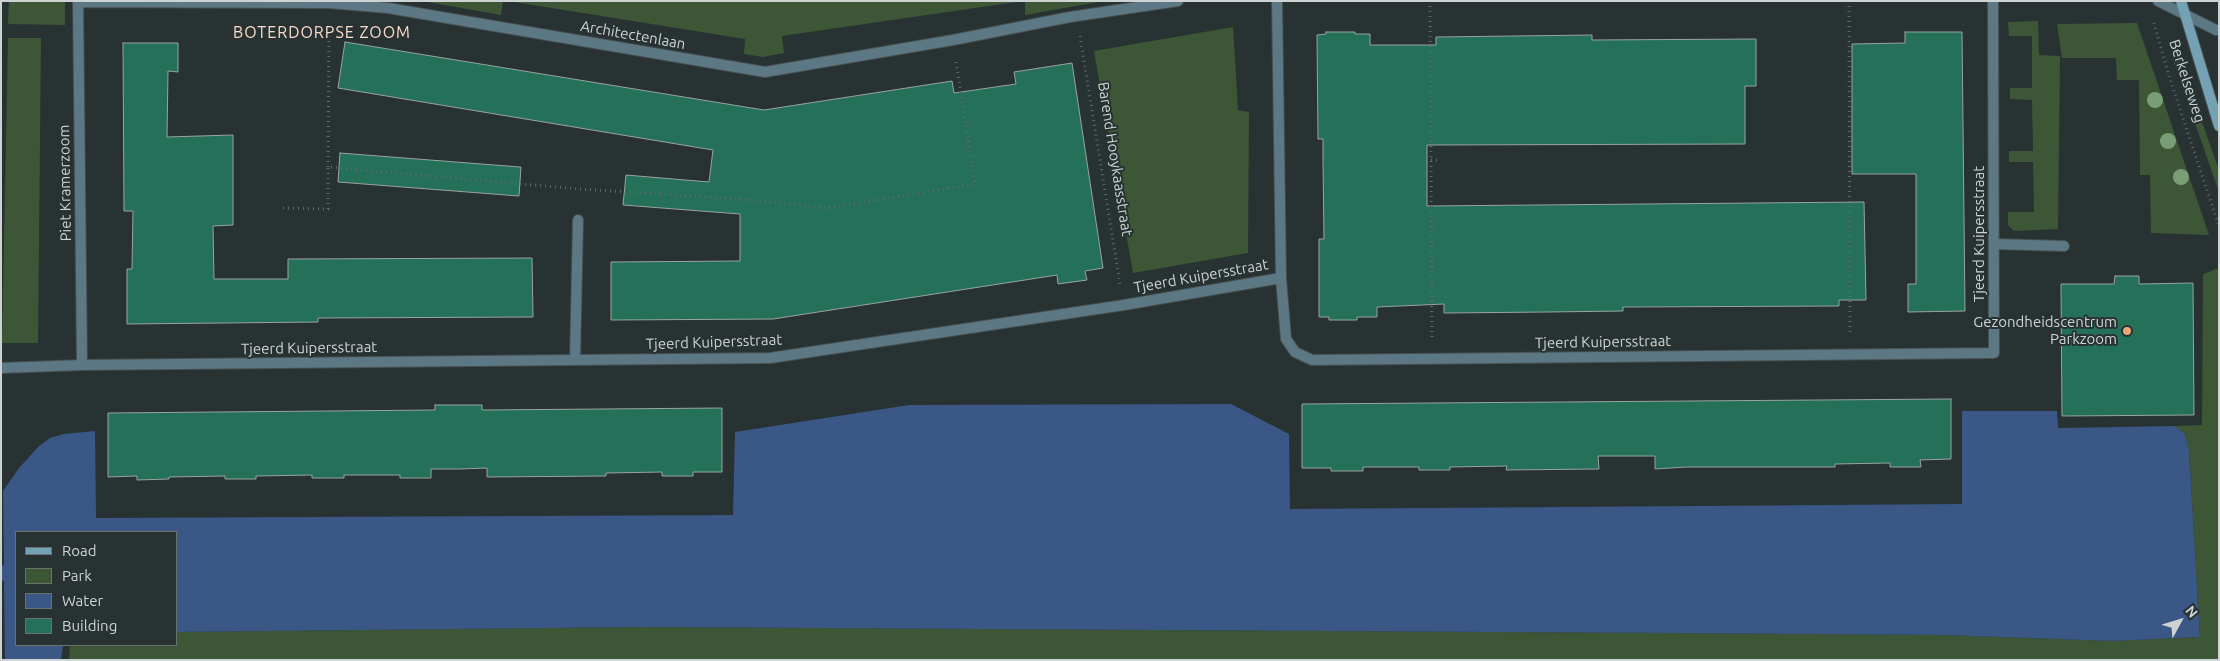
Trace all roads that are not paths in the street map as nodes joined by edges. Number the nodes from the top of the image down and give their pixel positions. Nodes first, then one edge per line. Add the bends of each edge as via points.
1 (1178, 1) edge
2 (1277, 1) edge
3 (1993, 1) edge
4 (2158, 1) edge
5 (2181, 1) edge
6 (78, 2) edge
7 (2184, 13) junction
8 (2219, 30) edge
9 (2219, 126) edge
10 (578, 220) dead end
11 (1994, 244) junction
12 (2064, 246) dead end
13 (1281, 278) junction
14 (575, 360) junction
15 (82, 365) junction
16 (1, 368) edge

1 - 6 street, Architectenlaan via 1070,17 765,72 388,8 330,3
2 - 13 street
3 - 11 street, Tjeerd Kuipersstraat
4 - 7 street
5 - 7 street, Berkelseweg
6 - 15 street, Piet Kramerzoom
7 - 8 street
7 - 9 street, Berkelseweg
10 - 14 street
11 - 12 street
11 - 13 street, Tjeerd Kuipersstraat via 1994,353 1312,360 1295,352 1286,339
13 - 14 street, Tjeerd Kuipersstraat via 770,358
14 - 15 street, Tjeerd Kuipersstraat
15 - 16 street, Tjeerd Kuipersstraat

